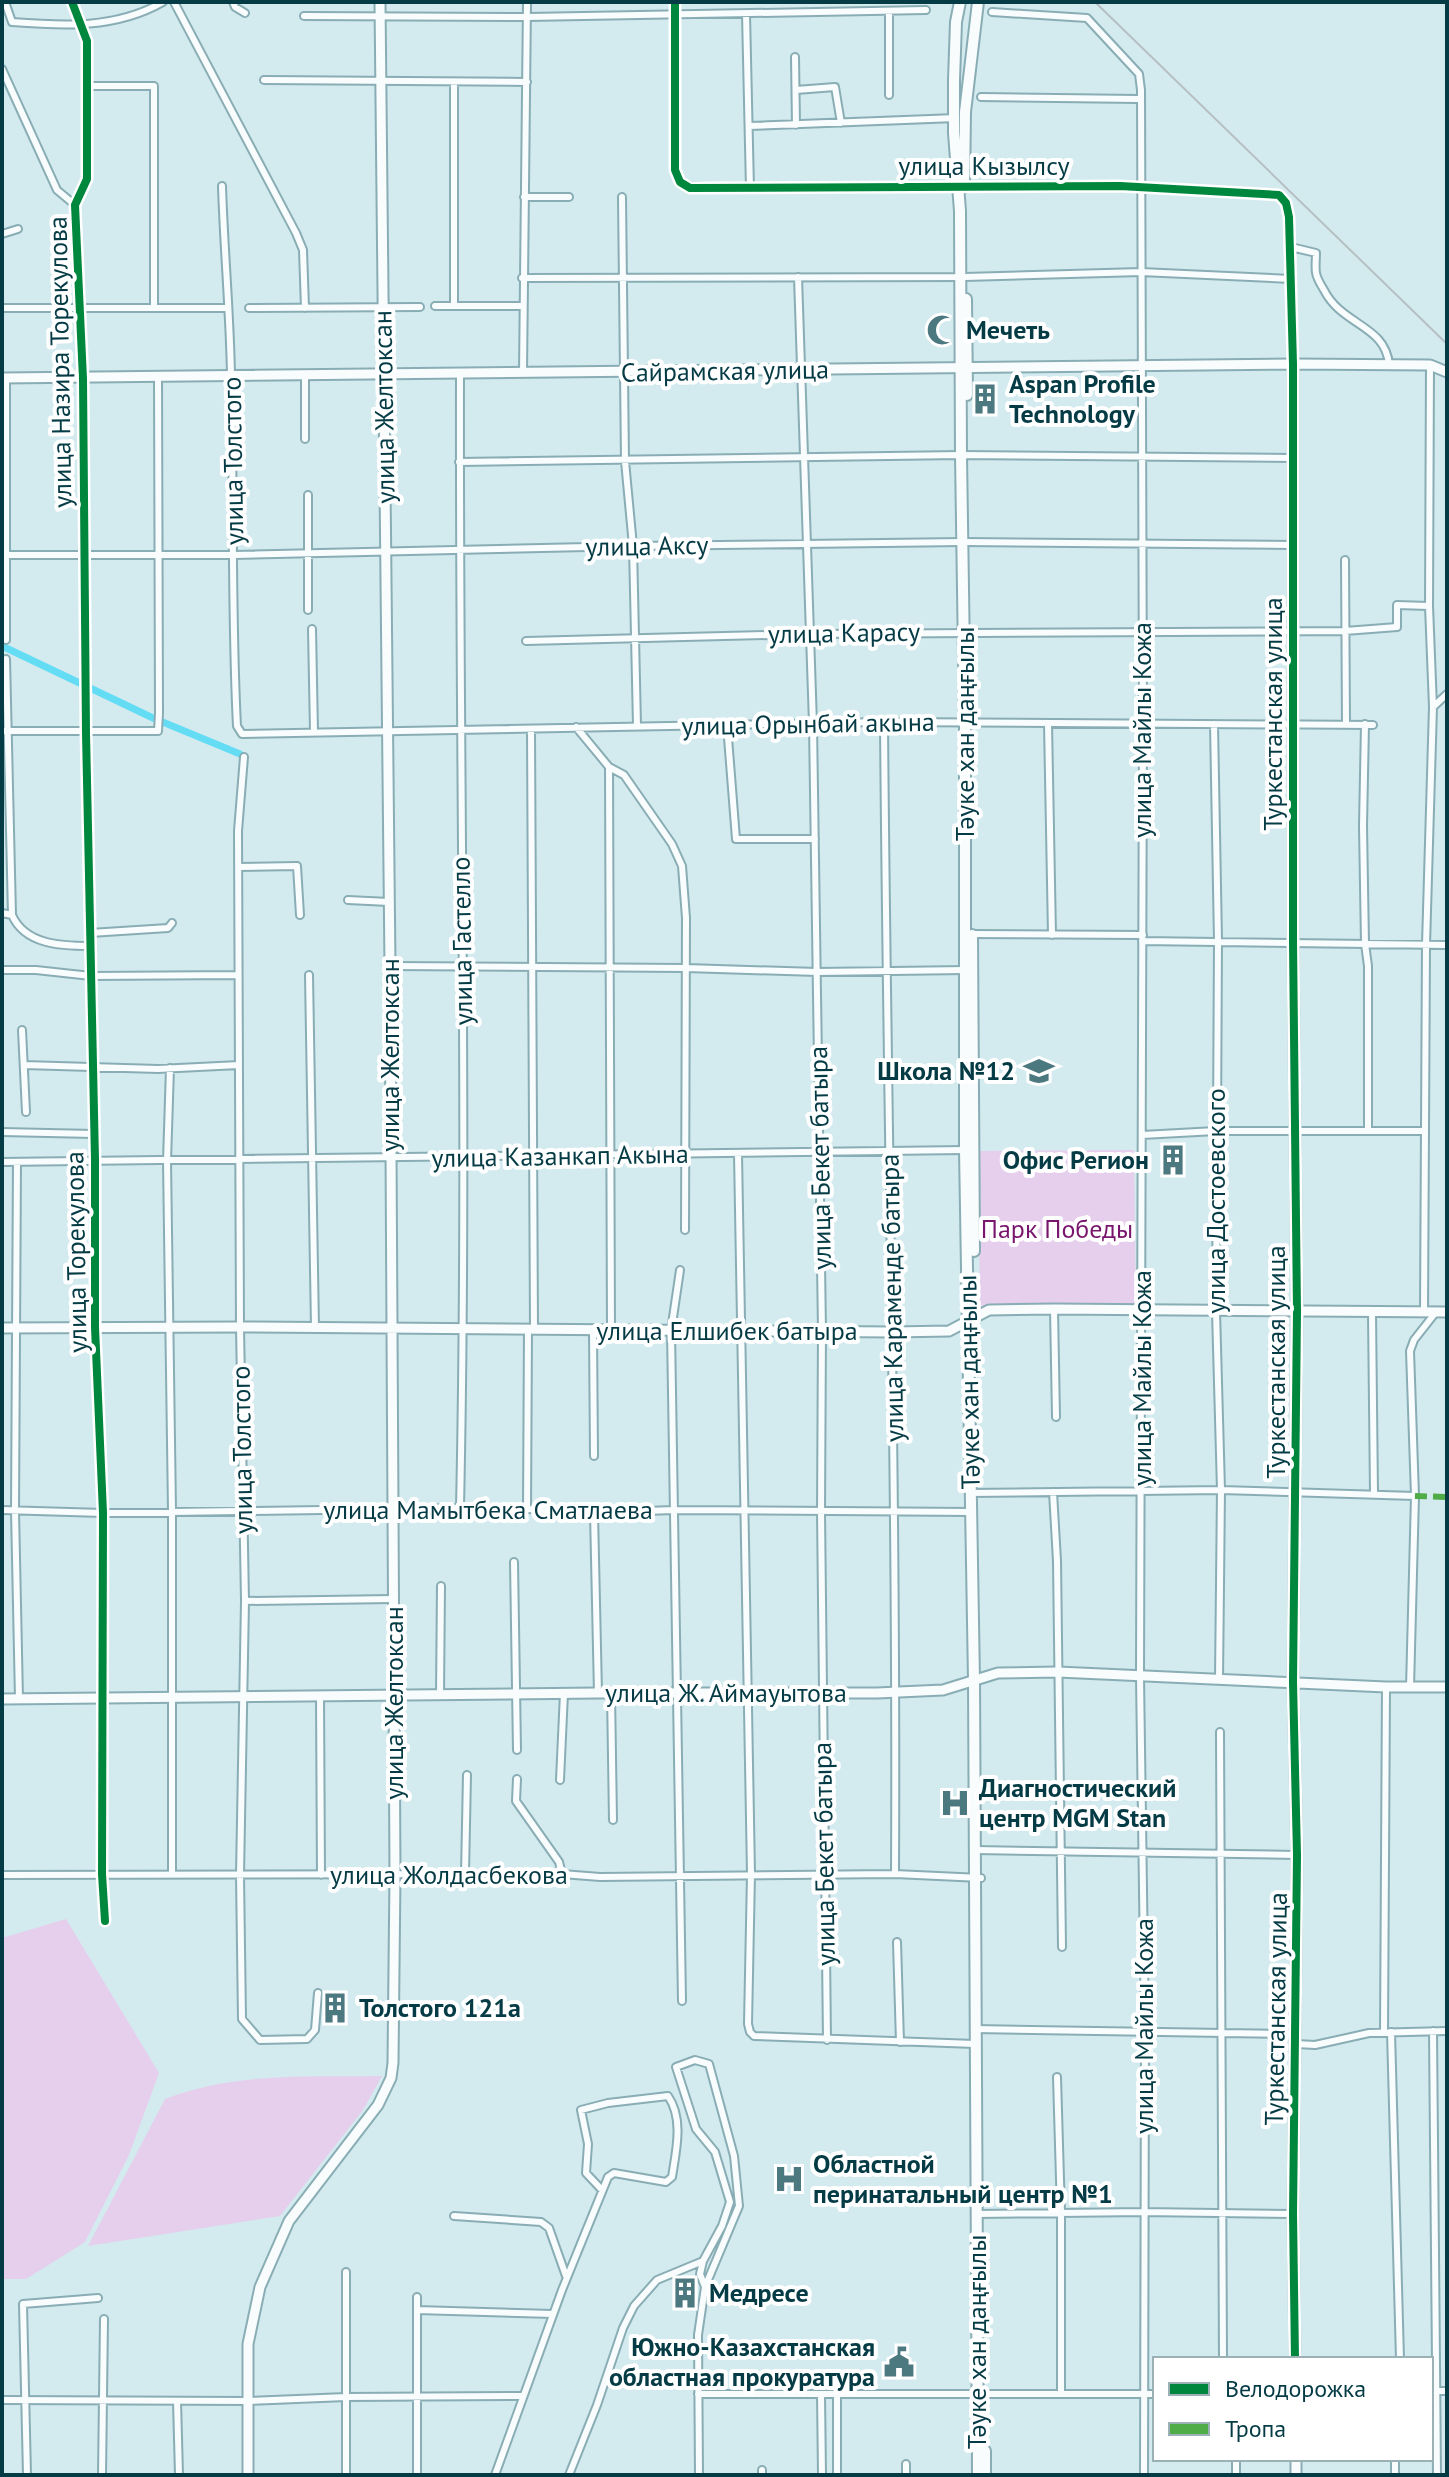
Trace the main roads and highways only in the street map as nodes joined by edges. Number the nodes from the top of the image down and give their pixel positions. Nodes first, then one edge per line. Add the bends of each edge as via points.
1 (960, 2) edge
2 (978, 2) edge
3 (962, 184) junction
4 (978, 2029) junction
5 (979, 2214) junction
6 (980, 2395) junction
7 (978, 2475) edge
8 (985, 2475) edge

1 - 3 main road, Тәуке хан даңғылы via 954,133
2 - 3 main road, Тәуке хан даңғылы
3 - 4 main road, Тәуке хан даңғылы
4 - 5 main road, Тәуке хан даңғылы
4 - 5 main road, Тәуке хан даңғылы
5 - 6 main road, Тәуке хан даңғылы
6 - 7 main road, Тәуке хан даңғылы
6 - 8 main road, Тәуке хан даңғылы

